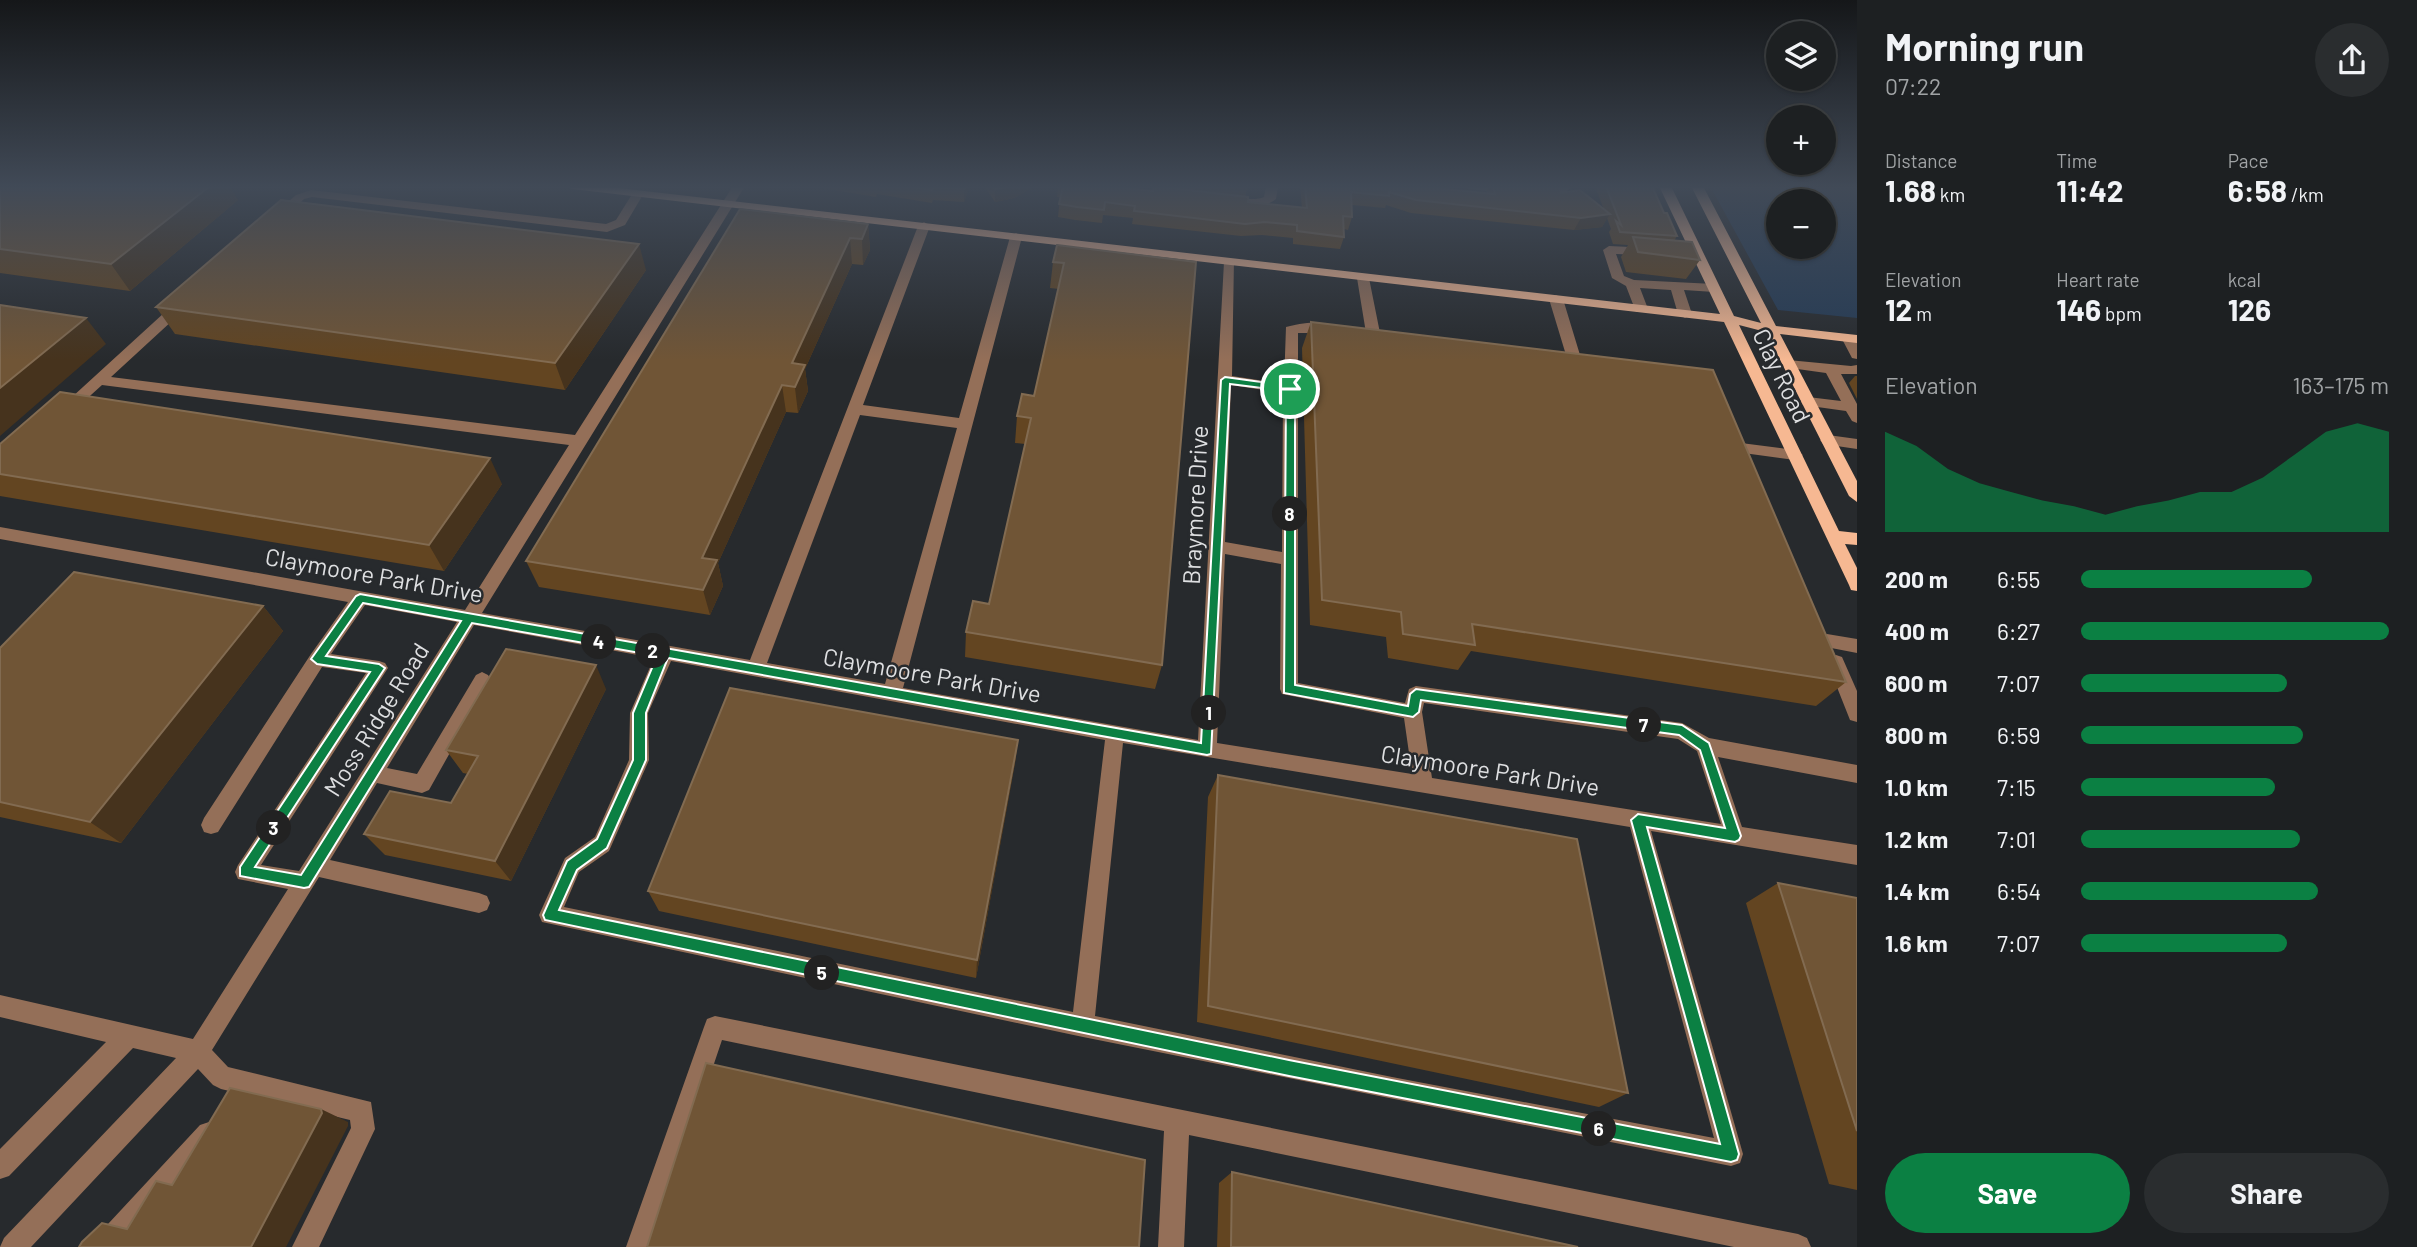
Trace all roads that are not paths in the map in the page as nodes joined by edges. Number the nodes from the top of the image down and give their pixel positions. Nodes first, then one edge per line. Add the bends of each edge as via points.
1 (703, 244) edge
2 (917, 244) edge
3 (1014, 244) edge
4 (1078, 244) edge
5 (1693, 244) edge
6 (1727, 244) edge
7 (1661, 253) edge
8 (1699, 256) junction
9 (1230, 262) junction
10 (1363, 278) junction
11 (1633, 284) junction
12 (1676, 286) junction
13 (1700, 288) junction
14 (1714, 289) junction
15 (189, 298) edge
16 (1556, 299) junction
17 (1641, 309) junction
18 (1685, 314) junction
19 (1729, 319) junction
20 (1770, 330) junction
21 (1853, 339) edge
22 (1573, 355) edge
23 (1857, 355) edge
24 (1788, 363) junction
25 (1831, 369) junction
26 (1857, 369) edge
27 (99, 380) junction
28 (1225, 380) junction
29 (1290, 389) junction
30 (1808, 402) junction
31 (854, 409) junction
32 (1854, 412) edge
33 (965, 424) junction
34 (50, 425) edge
35 (1828, 440) junction
36 (580, 441) junction
37 (1857, 444) edge
38 (1795, 455) junction
39 (1850, 471) edge
40 (1751, 472) edge
41 (1857, 496) edge
42 (1834, 537) junction
43 (4, 539) edge
44 (1857, 539) edge
45 (1217, 547) junction
46 (1289, 559) junction
47 (1857, 585) edge
48 (360, 599) junction
49 (469, 618) junction
50 (1857, 646) edge
51 (665, 653) junction
52 (317, 659) junction
53 (756, 669) junction
54 (482, 680) dead end
55 (892, 694) junction
56 (1413, 712) junction
57 (1857, 714) edge
58 (1115, 733) junction
59 (1705, 746) junction
60 (1207, 750) junction
61 (372, 773) junction
62 (1857, 774) edge
63 (1423, 785) junction
64 (1638, 820) junction
65 (211, 825) dead end
66 (1735, 836) junction
67 (1857, 855) edge
68 (309, 874) junction
69 (479, 903) dead end
70 (0, 1006) edge
71 (1083, 1026) junction
72 (129, 1036) junction
73 (198, 1052) junction
74 (254, 1085) junction
75 (1177, 1121) junction
76 (0, 1167) edge
77 (13, 1247) edge
78 (104, 1247) edge
79 (305, 1247) edge
80 (639, 1247) edge
81 (1171, 1247) edge
82 (1798, 1247) edge

1 - 36 street, Moss Ridge Road
2 - 31 street
3 - 33 street
4 - 9 main road
5 - 8 main road, Clay Road
6 - 20 main road, Clay Road
7 - 11 street via 1609,250 1618,278
8 - 13 street via 1684,255
8 - 14 main road, Clay Road
9 - 10 main road
9 - 28 street, Braymore Drive
10 - 16 main road
10 - 29 street via 1380,334 1304,327 1291,330
11 - 12 street
11 - 17 street
12 - 13 street
12 - 18 street
13 - 14 street
14 - 19 main road, Clay Road
15 - 27 street
16 - 17 main road
16 - 22 street
17 - 18 main road
18 - 19 main road
19 - 20 main road
19 - 38 main road, Clay Road
20 - 21 main road
20 - 24 main road, Clay Road
21 - 23 street
24 - 25 street
24 - 30 main road, Clay Road
25 - 26 street
25 - 32 street
27 - 34 street
27 - 36 street
28 - 29 street
28 - 45 street, Braymore Drive
29 - 46 street
30 - 32 street
30 - 35 main road, Clay Road
31 - 33 street
31 - 53 street
33 - 55 street
35 - 37 street
35 - 39 main road, Clay Road
36 - 49 street, Moss Ridge Road
38 - 40 street via 1738,443
38 - 42 main road, Clay Road
39 - 41 main road, Clay Road
42 - 44 main road
42 - 47 main road, Clay Road
43 - 48 street, Claymoore Park Drive
45 - 46 street
45 - 60 street, Braymore Drive
46 - 56 street via 1289,689
48 - 49 street, Claymoore Park Drive
48 - 52 street
49 - 51 street, Claymoore Park Drive
49 - 61 street, Moss Ridge Road
50 - 57 street via 1824,635
51 - 53 street, Claymoore Park Drive
51 - 71 street via 639,713 639,760 602,844 572,865 550,915
52 - 65 street
52 - 68 street via 379,668 245,872
53 - 55 street, Claymoore Park Drive
54 - 61 street via 422,784
55 - 58 street, Claymoore Park Drive
56 - 59 street via 1416,694 1682,730
56 - 63 street
58 - 60 street, Claymoore Park Drive
58 - 71 street
59 - 62 street
59 - 66 street
60 - 63 street, Claymoore Park Drive
61 - 68 street, Moss Ridge Road
63 - 64 street, Claymoore Park Drive
64 - 66 street, Claymoore Park Drive
64 - 71 street via 1731,1154
66 - 67 street, Claymoore Park Drive
68 - 69 street
68 - 73 street, Moss Ridge Road
70 - 72 street
72 - 73 street
72 - 76 street
73 - 74 street via 222,1077
73 - 77 street, Moss Ridge Road
74 - 78 street
74 - 79 street via 362,1111 363,1129
75 - 80 street via 715,1027
75 - 81 street
75 - 82 street

